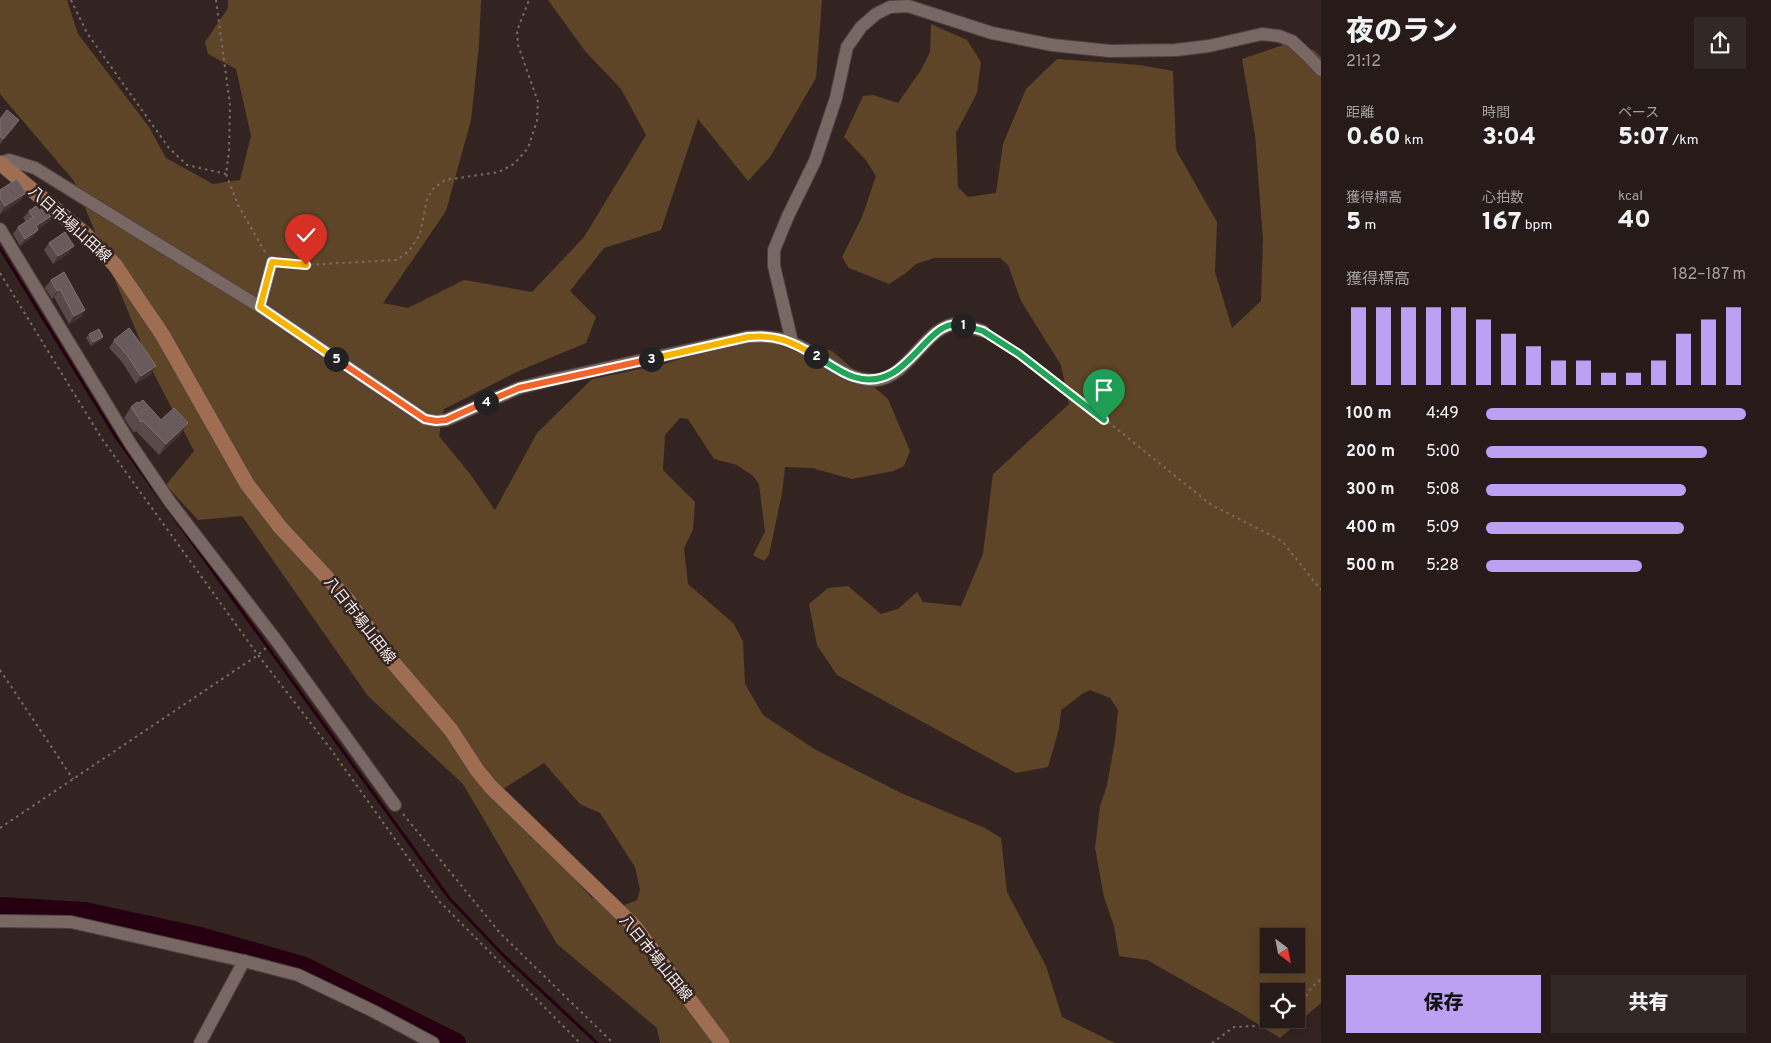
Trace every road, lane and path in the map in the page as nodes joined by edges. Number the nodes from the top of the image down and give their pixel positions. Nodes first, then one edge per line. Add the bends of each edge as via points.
1 (71, 0) edge
2 (216, 0) edge
3 (529, 0) edge
4 (1321, 70) edge
5 (0, 163) edge
6 (226, 174) junction
7 (0, 229) edge
8 (272, 262) junction
9 (0, 273) edge
10 (260, 307) junction
11 (983, 331) joint
12 (792, 342) junction
13 (1321, 590) edge
14 (276, 640) junction
15 (258, 655) junction
16 (0, 670) edge
17 (73, 779) junction
18 (395, 805) joint
19 (0, 828) edge
20 (0, 921) edge
21 (244, 961) junction
22 (1321, 979) edge
23 (1305, 998) edge
24 (1260, 1026) edge
25 (200, 1043) edge
26 (433, 1043) edge
27 (580, 1043) edge
28 (613, 1043) edge
29 (722, 1043) edge
30 (1212, 1043) edge

1 - 6 path via 88,33 169,148 187,165
2 - 6 path via 230,105
3 - 8 path via 517,30 518,46 538,102 537,121 528,148 514,164 499,172 445,180 433,188 427,199 420,234 409,251 397,260 306,265
4 - 12 street via 1292,40 1279,36 1262,34 1176,50 1110,51 1052,45 992,33 908,6 890,7 876,14 860,27 847,48 836,98 815,161 774,250 774,266
5 - 10 street via 9,160 35,168
5 - 29 main road, 八日市場山田線 via 86,235 115,265 162,334 246,484 280,527 347,599 391,660 451,730 477,770 635,927
6 - 8 path via 238,205
7 - 14 street via 130,443 170,502
8 - 10 street
9 - 15 path via 102,439
10 - 12 street via 425,419 436,421 446,420 519,388 551,380 748,337 762,336
11 - 12 street via 957,324 944,328 891,376 876,380 854,377
11 - 13 path via 1076,396 1210,504 1282,541
14 - 15 path
14 - 18 street
15 - 17 path
15 - 27 path via 330,748 439,901
16 - 17 path
17 - 19 path
18 - 28 path via 500,933
20 - 21 street via 71,922
21 - 25 street
21 - 26 street via 298,976
22 - 23 path
24 - 30 path via 1234,1027

